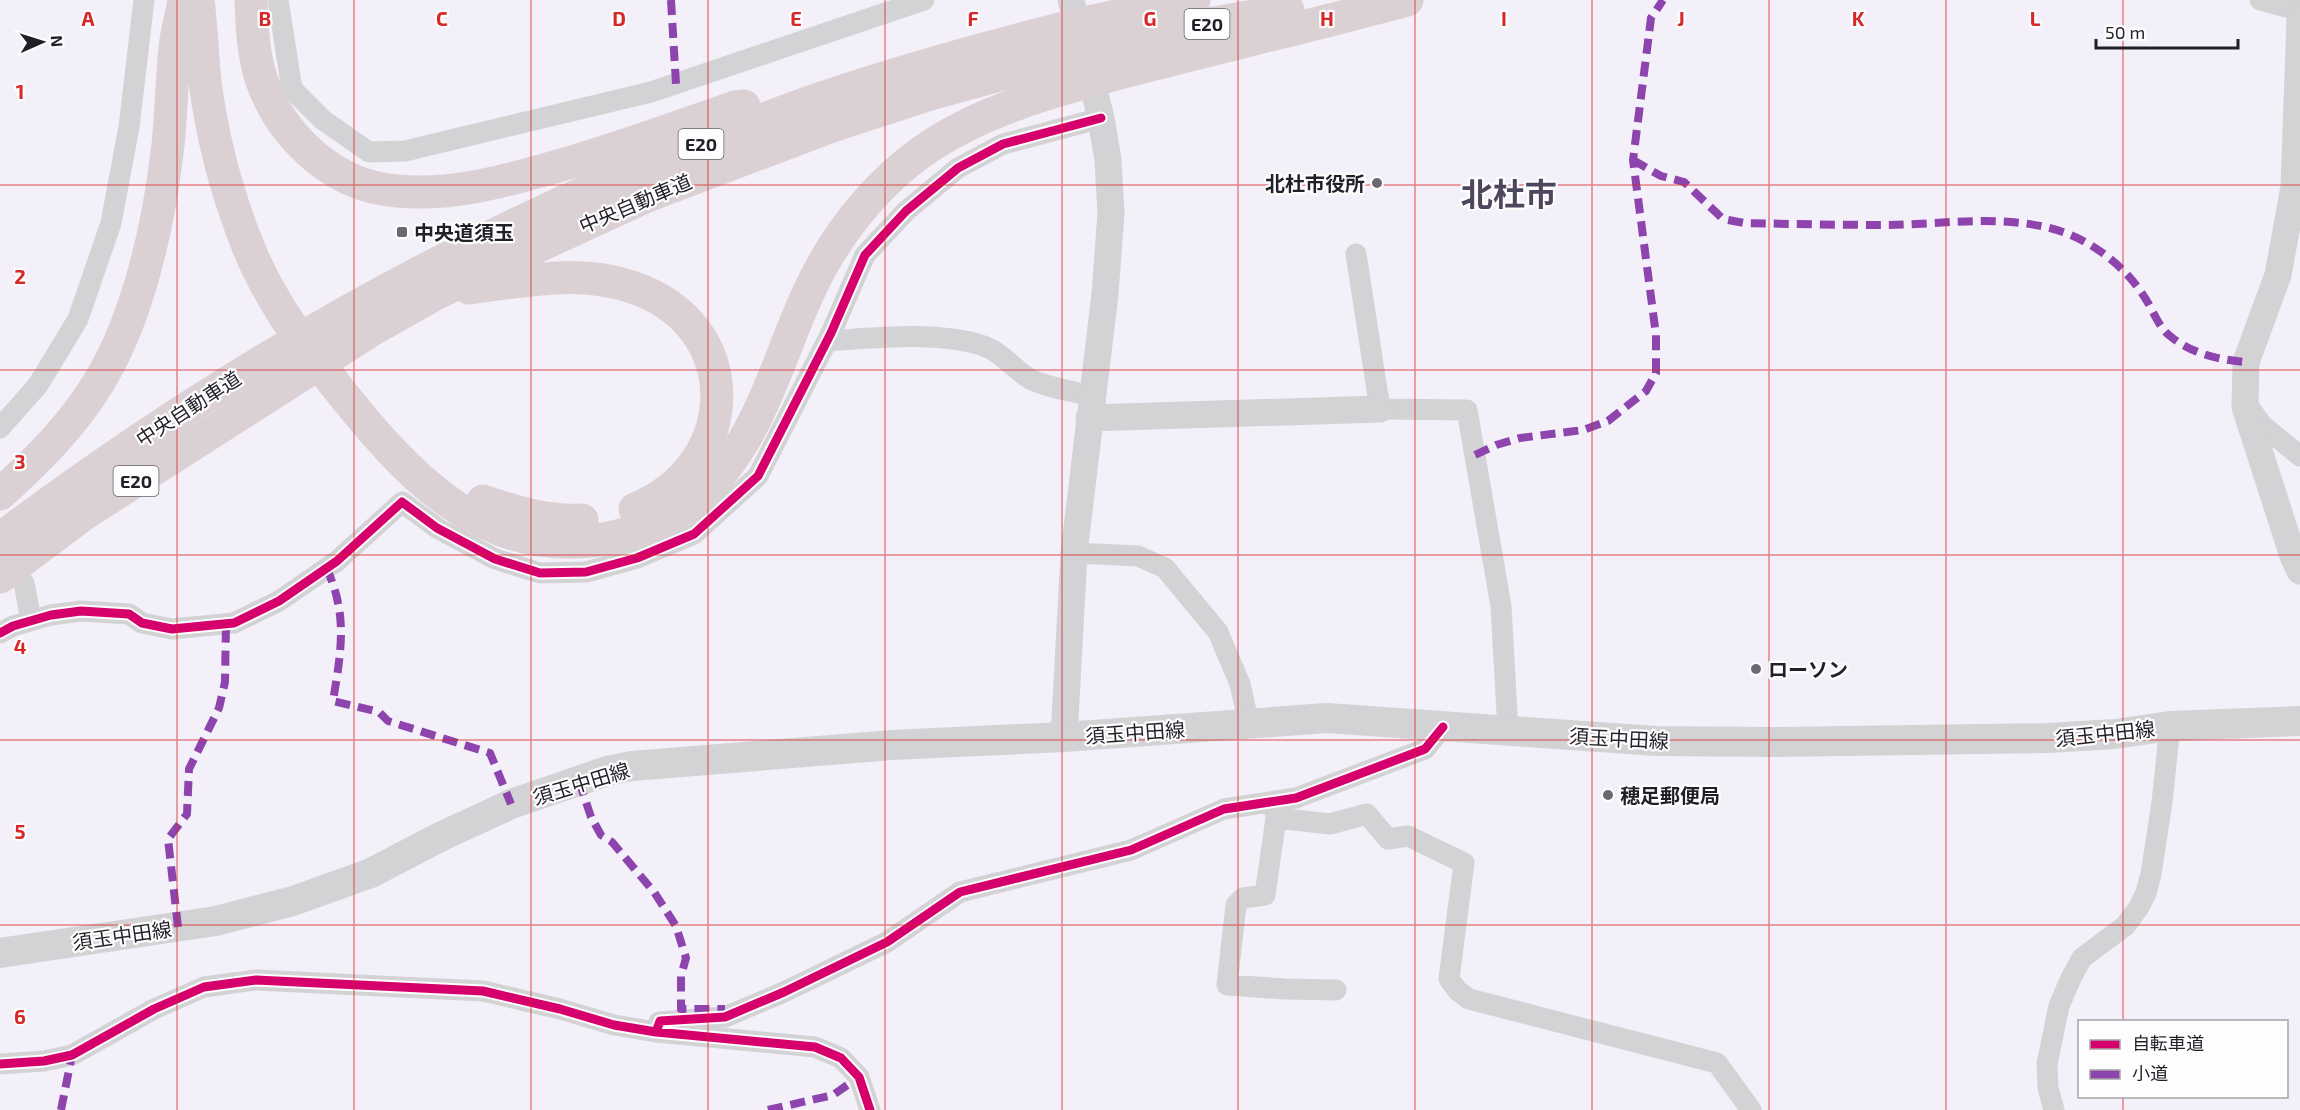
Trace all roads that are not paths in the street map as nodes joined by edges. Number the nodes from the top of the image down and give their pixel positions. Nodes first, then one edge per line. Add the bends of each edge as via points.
1 (144, 0) edge
2 (184, 0) edge
3 (198, 0) edge
4 (221, 0) edge
5 (250, 0) edge
6 (278, 0) edge
7 (924, 0) edge
8 (1194, 0) edge
9 (1343, 0) edge
10 (1407, 0) edge
11 (2260, 0) edge
12 (2300, 11) edge
13 (2300, 19) edge
14 (1072, 42) edge
15 (825, 97) junction
16 (1101, 118) junction
17 (1356, 254) dead end
18 (439, 292) junction
19 (361, 319) junction
20 (827, 341) junction
21 (2245, 401) junction
22 (1090, 407) junction
23 (1380, 409) junction
24 (0, 428) edge
25 (2300, 456) edge
26 (0, 494) edge
27 (0, 539) edge
28 (1074, 553) junction
29 (2300, 571) edge
30 (12, 580) edge
31 (32, 620) junction
32 (0, 633) edge
33 (2300, 722) edge
34 (1249, 724) junction
35 (2170, 726) junction
36 (1443, 727) junction
37 (1508, 731) junction
38 (1064, 737) junction
39 (1275, 809) junction
40 (0, 953) edge
41 (1336, 990) dead end
42 (656, 1032) junction
43 (0, 1064) edge
44 (870, 1108) edge
45 (1751, 1110) edge
46 (2054, 1110) edge

1 - 24 street via 129,127 111,223 78,318 38,385
2 - 26 highway via 176,39 168,153 158,210 148,259 122,335 99,382 69,424 33,465
3 - 14 highway via 215,139 244,238 274,302 306,350 399,461 438,496 472,518 530,539 593,541 622,535 645,528 693,501 733,459 752,428 821,266 864,206 919,153
4 - 18 highway via 223,57 237,155 271,251 292,293 324,338 384,416 416,450 480,500 511,511 568,521 617,516 640,507 669,491 701,457 718,406 712,361 697,333 658,298 605,279 579,277
5 - 15 highway via 253,42 262,81 279,116 300,144 325,164 380,189 438,191 514,178 633,144 735,107
6 - 7 street via 292,89 323,120 369,152 405,151 651,92
8 - 14 highway, 中央自動車道 / E20
9 - 14 highway, 中央自動車道 / E20 via 1208,24
10 - 14 highway
11 - 12 street
13 - 21 street via 2294,187 2278,275 2247,362
14 - 15 highway, 中央自動車道 / E20 via 923,66
14 - 16 street
14 - 18 highway, 中央自動車道 / E20 via 647,196
15 - 19 highway, 中央自動車道 / E20 via 618,177 502,229
16 - 20 street via 1003,144 958,168 906,211 865,255
16 - 22 street via 1111,213
17 - 23 street
18 - 19 highway, 中央自動車道 / E20
19 - 27 highway, 中央自動車道 / E20 via 260,361 78,481
19 - 30 highway, 中央自動車道 / E20 via 277,390 84,514
20 - 22 street via 894,337 957,340 983,346 1032,380
20 - 31 street via 758,476 694,534 638,558 586,572 540,573 495,560 436,528 402,502 337,561 279,601 234,622 172,629 142,623 129,614 81,611
21 - 25 street via 2262,425
21 - 29 street
22 - 23 street
22 - 28 street
23 - 37 street via 1467,410 1501,606
28 - 34 street via 1138,555 1166,568 1218,632 1240,684
28 - 38 street
30 - 31 street
31 - 32 street
33 - 35 main road, 須玉中田線
34 - 36 main road, 須玉中田線 via 1327,718
34 - 38 main road, 須玉中田線
35 - 37 main road, 須玉中田線 via 2048,738 1772,742 1656,741
35 - 46 street via 2146,892 2125,926 2082,958 2059,1006 2047,1064
36 - 37 main road, 須玉中田線
36 - 39 street via 1425,749
38 - 40 main road, 須玉中田線 via 892,745 607,771 511,804 371,873 293,901 216,921
39 - 41 street via 1265,895 1243,898 1236,905 1227,985
39 - 42 street via 1224,809 1131,850 960,892 887,942 784,992 724,1017 660,1021
39 - 45 street via 1330,824 1367,814 1388,839 1408,836 1464,863 1449,979 1469,999 1717,1063
42 - 43 street via 483,991 256,980 204,987 153,1009 72,1055
42 - 44 street via 815,1047 841,1058 859,1077

